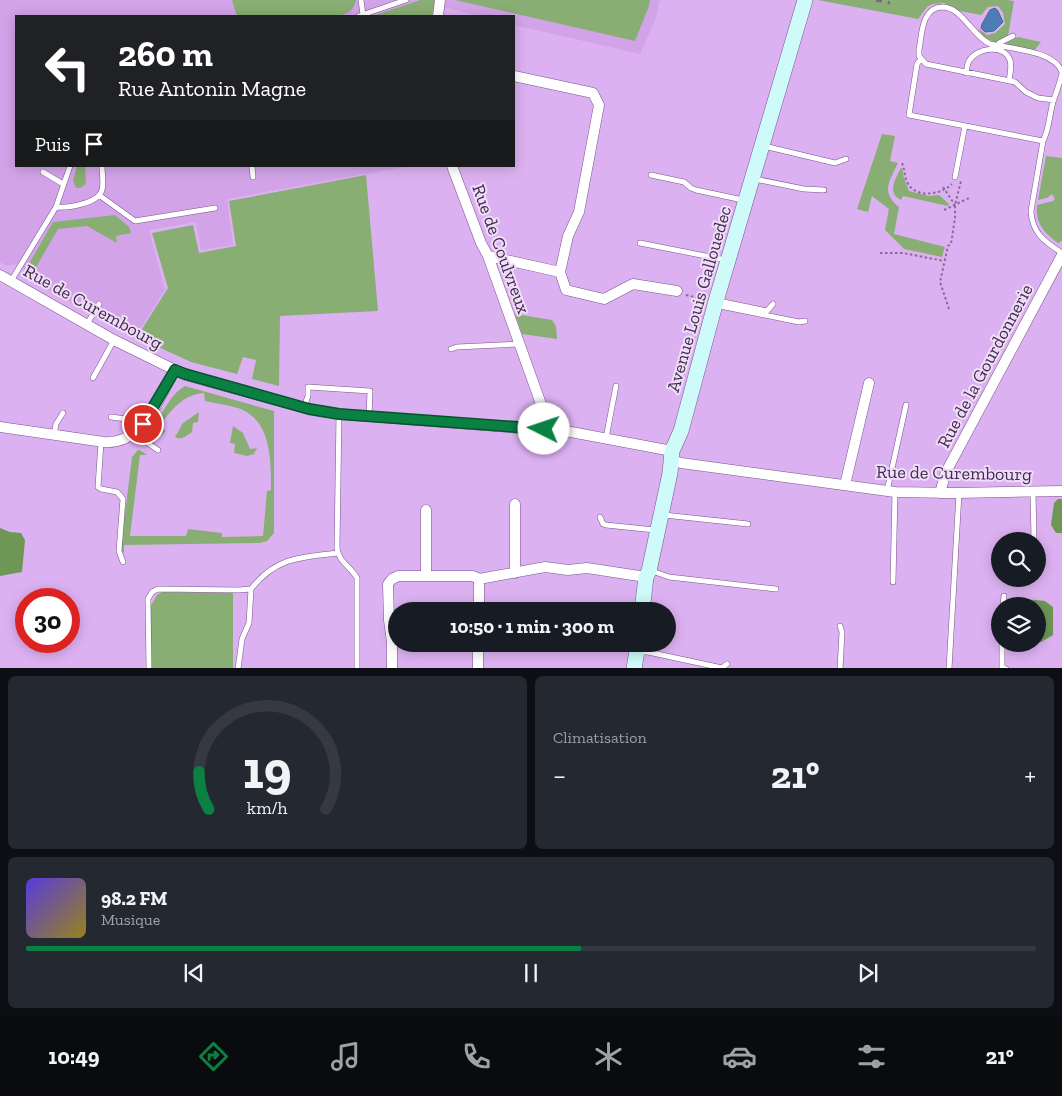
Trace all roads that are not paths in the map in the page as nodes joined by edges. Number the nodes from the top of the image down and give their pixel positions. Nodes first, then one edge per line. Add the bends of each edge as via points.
1 (361, 0) edge
2 (406, 0) edge
3 (440, 0) edge
4 (805, 0) edge
5 (361, 15) edge
6 (364, 15) edge
7 (438, 15) edge
8 (1013, 36) dead end
9 (998, 49) junction
10 (921, 59) junction
11 (966, 72) junction
12 (1062, 72) edge
13 (515, 76) edge
14 (1009, 81) junction
15 (1054, 100) junction
16 (965, 126) junction
17 (1043, 141) junction
18 (762, 146) junction
19 (846, 159) dead end
20 (70, 167) edge
21 (102, 167) edge
22 (252, 167) edge
23 (452, 167) edge
24 (43, 172) dead end
25 (651, 174) dead end
26 (253, 177) dead end
27 (955, 177) road end
28 (752, 178) junction
29 (64, 184) junction
30 (824, 190) dead end
31 (99, 194) junction
32 (746, 201) junction
33 (56, 208) junction
34 (215, 208) dead end
35 (640, 243) dead end
36 (1062, 254) edge
37 (488, 256) junction
38 (729, 260) junction
39 (560, 272) junction
40 (0, 274) edge
41 (11, 281) junction
42 (677, 291) road end
43 (716, 302) junction
44 (99, 304) dead end
45 (773, 304) dead end
46 (806, 321) dead end
47 (86, 324) junction
48 (114, 340) junction
49 (518, 344) junction
50 (451, 349) dead end
51 (175, 370) junction
52 (92, 378) dead end
53 (870, 383) dead end
54 (616, 386) dead end
55 (906, 405) dead end
56 (304, 407) junction
57 (63, 413) dead end
58 (339, 414) junction
59 (369, 416) junction
60 (111, 417) dead end
61 (143, 424) junction
62 (0, 427) edge
63 (544, 429) junction
64 (134, 434) junction
65 (54, 435) junction
66 (606, 438) junction
67 (101, 442) junction
68 (158, 450) dead end
69 (671, 455) junction
70 (845, 485) junction
71 (891, 491) junction
72 (1062, 491) edge
73 (1033, 492) junction
74 (940, 493) junction
75 (958, 493) junction
76 (515, 504) dead end
77 (426, 510) dead end
78 (661, 515) junction
79 (600, 517) dead end
80 (748, 524) dead end
81 (658, 530) junction
82 (1034, 532) edge
83 (338, 553) junction
84 (123, 562) dead end
85 (515, 573) junction
86 (647, 574) junction
87 (426, 576) junction
88 (479, 579) junction
89 (893, 582) dead end
90 (251, 589) junction
91 (776, 589) dead end
92 (478, 602) edge
93 (643, 602) edge
94 (840, 626) dead end
95 (478, 652) edge
96 (636, 652) edge
97 (648, 652) edge
98 (1002, 652) edge
99 (727, 664) dead end
100 (149, 668) edge
101 (238, 668) edge
102 (357, 668) edge
103 (392, 668) edge
104 (478, 668) edge
105 (634, 668) edge
106 (840, 668) edge
107 (949, 668) edge
108 (1006, 668) edge

1 - 5 lane
2 - 6 lane
3 - 7 street
4 - 18 main road, Avenue Louis Gallouedec
8 - 9 lane via 999,43
9 - 10 lane via 983,41 956,12 938,8 925,18 919,50
9 - 11 lane via 978,52 969,61
9 - 12 lane via 1046,55 1058,63
9 - 14 lane via 1009,58
10 - 11 lane via 929,66
10 - 16 lane via 917,64 908,115
11 - 14 lane
12 - 15 lane
13 - 39 street via 593,92 599,104 579,212 568,236
14 - 15 lane via 1038,98
15 - 17 lane
16 - 17 lane
16 - 27 lane
17 - 36 lane via 1032,218 1042,240
18 - 19 lane via 836,164
18 - 28 main road, Avenue Louis Gallouedec
20 - 29 lane
21 - 31 lane via 102,191
22 - 26 lane
23 - 37 street, Rue de Coulvreux
24 - 29 lane
25 - 32 lane via 684,182 696,190
28 - 30 lane
28 - 32 main road, Avenue Louis Gallouedec
29 - 33 lane
31 - 33 lane via 96,199 69,208
31 - 34 lane via 135,221
32 - 38 main road, Avenue Louis Gallouedec
33 - 41 lane
35 - 38 lane
36 - 74 street, Rue de la Gourdonnerie via 946,472
37 - 39 street
37 - 49 street, Rue de Coulvreux
38 - 43 main road, Avenue Louis Gallouedec
39 - 42 street via 566,290 604,298 633,284
40 - 41 street, Rue de Curembourg
41 - 47 street, Rue de Curembourg
43 - 45 lane via 767,310
43 - 46 lane
43 - 69 main road, Avenue Louis Gallouedec via 681,431
44 - 47 lane
47 - 48 street, Rue de Curembourg
48 - 51 street, Rue de Curembourg
48 - 52 lane
49 - 50 lane
49 - 63 street, Rue de Coulvreux via 540,404
51 - 56 street, Rue de Curembourg
51 - 61 street
53 - 70 street, Rue de Curembourg
54 - 66 lane
55 - 71 lane
56 - 58 street, Rue de Curembourg
56 - 59 lane via 308,387 370,391
57 - 65 lane
58 - 59 street, Rue de Curembourg
58 - 83 lane
59 - 63 street, Rue de Curembourg
60 - 61 lane
61 - 64 street
62 - 65 street
63 - 66 street, Rue de Curembourg
64 - 67 street via 112,442
64 - 68 lane
65 - 67 street
66 - 69 street, Rue de Curembourg
67 - 84 lane via 97,484 100,489 117,492 123,499 119,551
69 - 70 street, Rue de Curembourg via 681,463
69 - 78 main road, Avenue Louis Gallouedec
70 - 71 street, Rue de Curembourg
71 - 74 street, Rue de Curembourg
71 - 89 lane
72 - 73 street, Rue de Curembourg
73 - 75 street, Rue de Curembourg
73 - 82 lane
74 - 75 street, Rue de Curembourg
75 - 107 lane
76 - 85 street
77 - 87 street
78 - 80 lane
78 - 81 main road, Avenue Louis Gallouedec
79 - 81 lane via 606,525
81 - 86 main road, Avenue Louis Gallouedec
83 - 90 lane via 282,562 264,574
83 - 102 lane via 357,578
85 - 86 street via 545,567
85 - 88 street
86 - 91 lane
86 - 93 main road, Avenue Louis Gallouedec
87 - 88 street via 473,576
87 - 103 street via 398,576 388,584
88 - 92 street
90 - 100 lane via 158,589 152,592 148,599
90 - 101 lane via 249,623 242,639
94 - 106 lane
95 - 104 street
96 - 105 main road
97 - 99 lane via 722,668
98 - 108 lane via 1002,668

